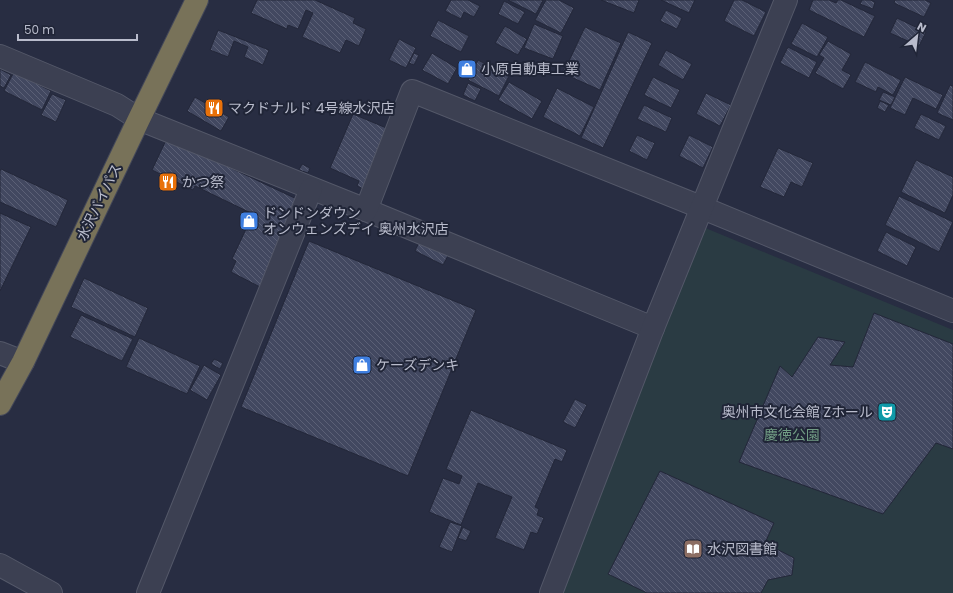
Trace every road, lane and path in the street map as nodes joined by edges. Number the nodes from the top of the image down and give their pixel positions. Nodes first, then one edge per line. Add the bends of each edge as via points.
1 (197, 0) edge
2 (786, 0) edge
3 (0, 56) edge
4 (139, 119) junction
5 (312, 188) junction
6 (703, 208) junction
7 (366, 210) junction
8 (953, 311) edge
9 (653, 328) junction
10 (0, 353) edge
11 (22, 362) junction
12 (0, 404) edge
13 (0, 566) edge
14 (51, 593) edge
15 (148, 593) edge
16 (551, 593) edge

1 - 4 highway, 水沢バイパス
2 - 6 street
3 - 4 street via 117,104
4 - 5 street
4 - 11 highway, 水沢バイパス
5 - 7 street
5 - 15 street
6 - 7 street via 412,91
6 - 8 street
6 - 9 street
7 - 9 street
9 - 16 street
10 - 11 street
11 - 12 highway, 水沢バイパス
13 - 14 street

